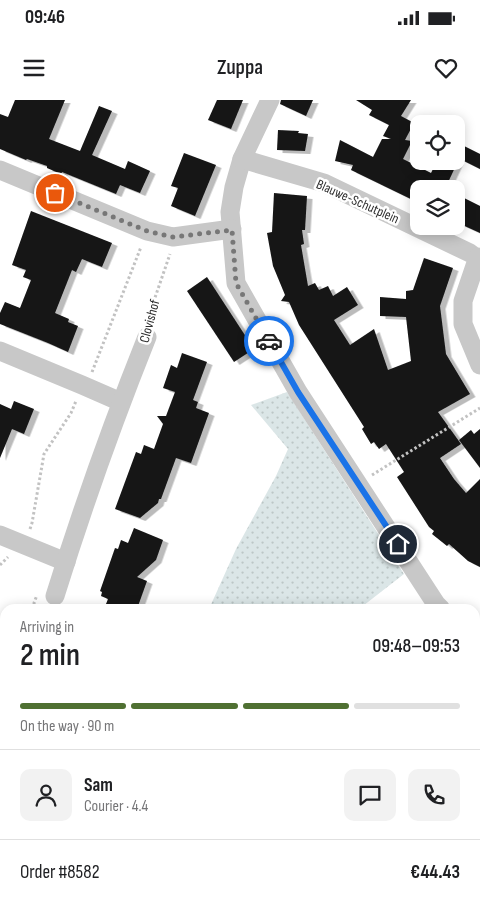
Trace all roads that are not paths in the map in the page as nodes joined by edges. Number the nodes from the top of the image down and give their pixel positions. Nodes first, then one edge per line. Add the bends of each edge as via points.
1 (270, 100) edge
2 (242, 159) junction
3 (0, 170) edge
4 (232, 230) junction
5 (475, 255) edge
6 (146, 337) road end
7 (0, 351) edge
8 (480, 365) edge
9 (121, 402) junction
10 (0, 535) edge
11 (66, 562) junction
12 (55, 596) dead end
13 (436, 604) edge

1 - 2 street
2 - 4 street via 230,212
2 - 5 street, Blauwe-Schutplein via 324,183
3 - 4 street via 147,231 173,237
4 - 13 street via 236,283 298,392
5 - 8 street, Blauwe-Schutplein via 478,256 463,301 463,324
6 - 9 street, Clovishof
7 - 9 street
9 - 11 street, Clovishof
10 - 11 street
11 - 12 street, Clovishof

